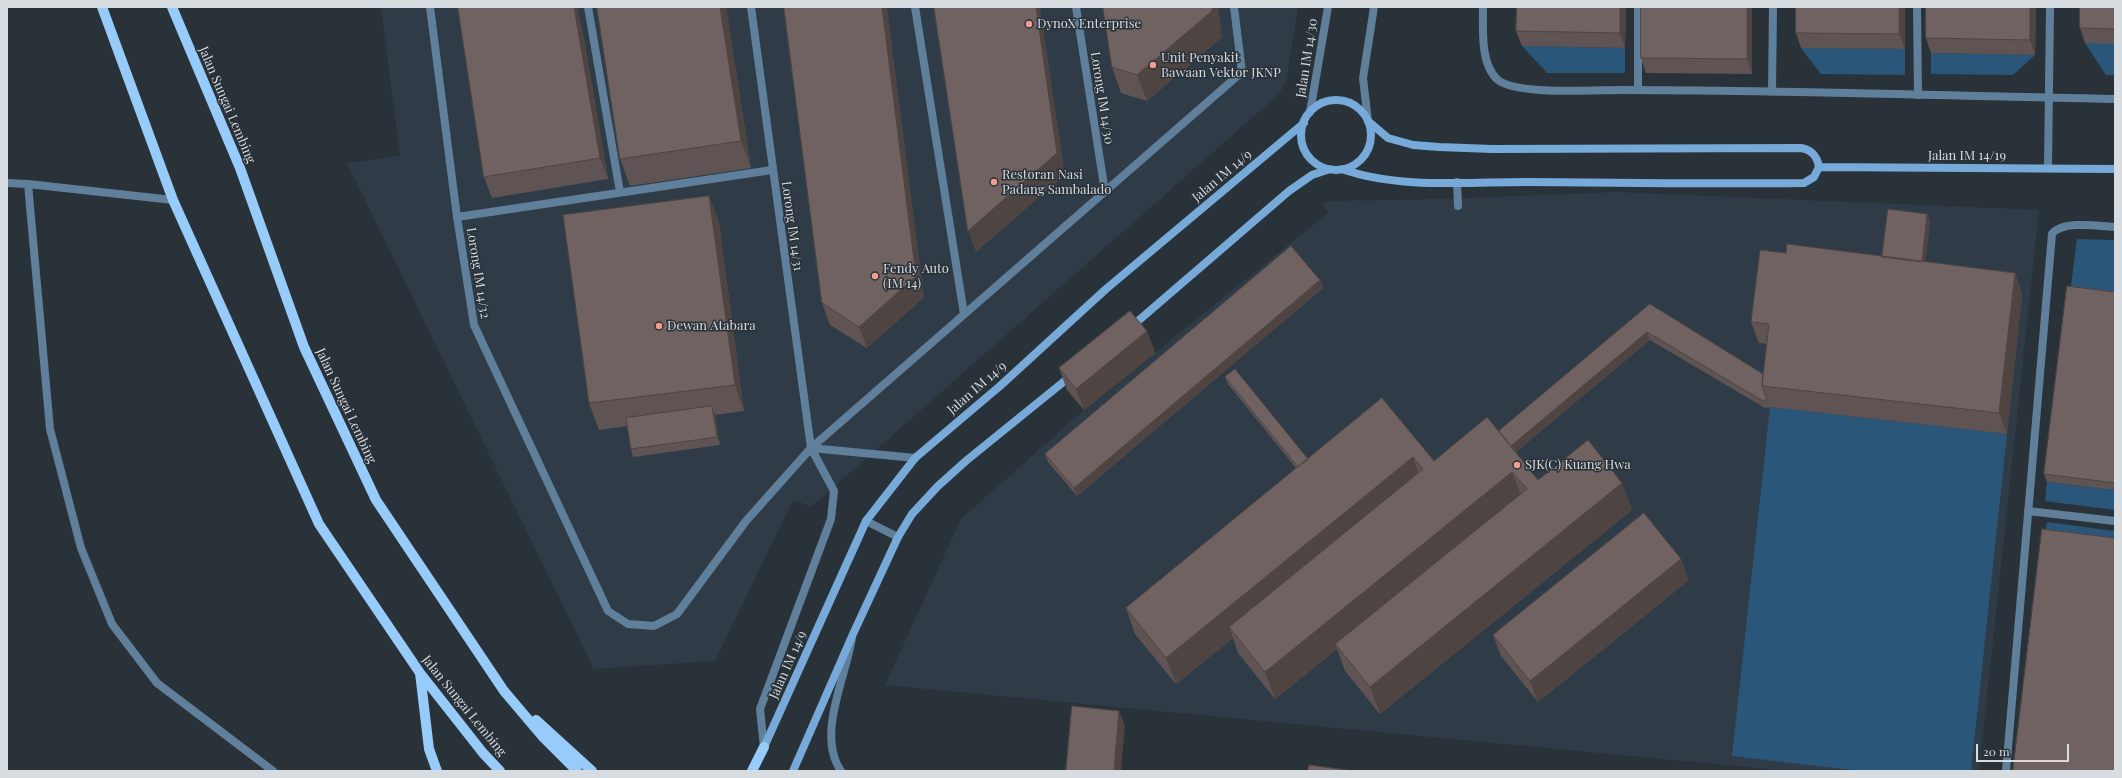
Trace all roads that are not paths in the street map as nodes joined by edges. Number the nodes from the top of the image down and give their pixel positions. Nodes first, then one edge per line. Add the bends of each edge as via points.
1 (102, 7) edge
2 (172, 7) edge
3 (430, 7) edge
4 (588, 7) edge
5 (751, 7) edge
6 (915, 7) edge
7 (1076, 7) edge
8 (1234, 7) edge
9 (1328, 7) edge
10 (1374, 7) edge
11 (1483, 7) edge
12 (1638, 7) edge
13 (1773, 7) edge
14 (1917, 7) edge
15 (2050, 7) edge
16 (1638, 90) junction
17 (1772, 92) junction
18 (1918, 95) junction
19 (2049, 97) junction
20 (2115, 99) edge
21 (1310, 112) junction
22 (1368, 121) junction
23 (1304, 123) junction
24 (1819, 167) junction
25 (2048, 168) junction
26 (1330, 169) junction
27 (1342, 169) junction
28 (2115, 169) edge
29 (772, 170) junction
30 (1457, 182) junction
31 (7, 183) edge
32 (28, 184) junction
33 (620, 192) junction
34 (1104, 192) junction
35 (173, 200) junction
36 (1458, 206) dead end
37 (457, 217) junction
38 (2115, 227) edge
39 (964, 314) junction
40 (1123, 333) edge
41 (1081, 368) edge
42 (811, 448) junction
43 (915, 458) junction
44 (2028, 511) junction
45 (866, 521) junction
46 (2115, 521) edge
47 (898, 537) junction
48 (853, 634) junction
49 (420, 673) junction
50 (504, 690) junction
51 (764, 747) junction
52 (273, 771) edge
53 (437, 771) edge
54 (500, 771) edge
55 (577, 771) edge
56 (592, 771) edge
57 (752, 771) edge
58 (793, 771) edge
59 (841, 771) edge
60 (2006, 771) edge

1 - 35 main road, Jalan Sungai Lembing
2 - 50 main road, Jalan Sungai Lembing via 240,168 304,347 376,500
3 - 37 street, Lorong IM 14/32
4 - 33 street
5 - 29 street, Lorong IM 14/31
6 - 39 street
7 - 34 street, Lorong IM 14/30
8 - 34 street via 1242,72
9 - 21 street, Jalan IM 14/30
10 - 22 street via 1363,78
11 - 16 street via 1483,47 1489,67 1497,80 1509,86 1534,90
12 - 16 street
13 - 17 street
14 - 18 street
15 - 19 street
16 - 17 street
17 - 18 street
18 - 19 street
19 - 20 street
19 - 25 street
21 - 22 street via 1324,102 1340,100 1361,110
21 - 23 street
22 - 24 street via 1388,138 1414,145 1492,149 1800,148 1812,152
22 - 27 street via 1370,146 1355,165
23 - 26 street via 1303,146 1318,164
23 - 43 street, Jalan IM 14/9 via 1106,289 1000,386
24 - 25 street, Jalan IM 14/19
24 - 30 street via 1814,177 1804,183
25 - 28 street, Jalan IM 14/19
26 - 27 street
26 - 40 street via 1312,175 1289,191
27 - 30 street via 1359,175 1412,182
29 - 33 street
29 - 42 street, Lorong IM 14/31
30 - 36 street
31 - 32 street
32 - 35 street
32 - 52 street via 50,429 81,548 112,624 157,683
33 - 37 street
34 - 39 street
35 - 49 main road, Jalan Sungai Lembing via 319,524
37 - 42 street, Lorong IM 14/32 via 474,325 608,611 628,624 654,626 677,614 746,521
38 - 44 street via 2064,225 2052,234
39 - 42 street
41 - 47 street via 938,486 912,514
42 - 43 street
42 - 51 street via 834,491 831,519 760,709
43 - 45 street, Jalan IM 14/9
44 - 46 street
44 - 60 street
45 - 47 street
45 - 51 street, Jalan IM 14/9
47 - 48 street
48 - 58 street
48 - 59 street via 850,656 835,705 832,729 834,759
49 - 53 main road via 429,749
49 - 54 main road, Jalan Sungai Lembing
50 - 55 main road, Jalan Sungai Lembing via 543,737
50 - 56 main road
51 - 57 main road

